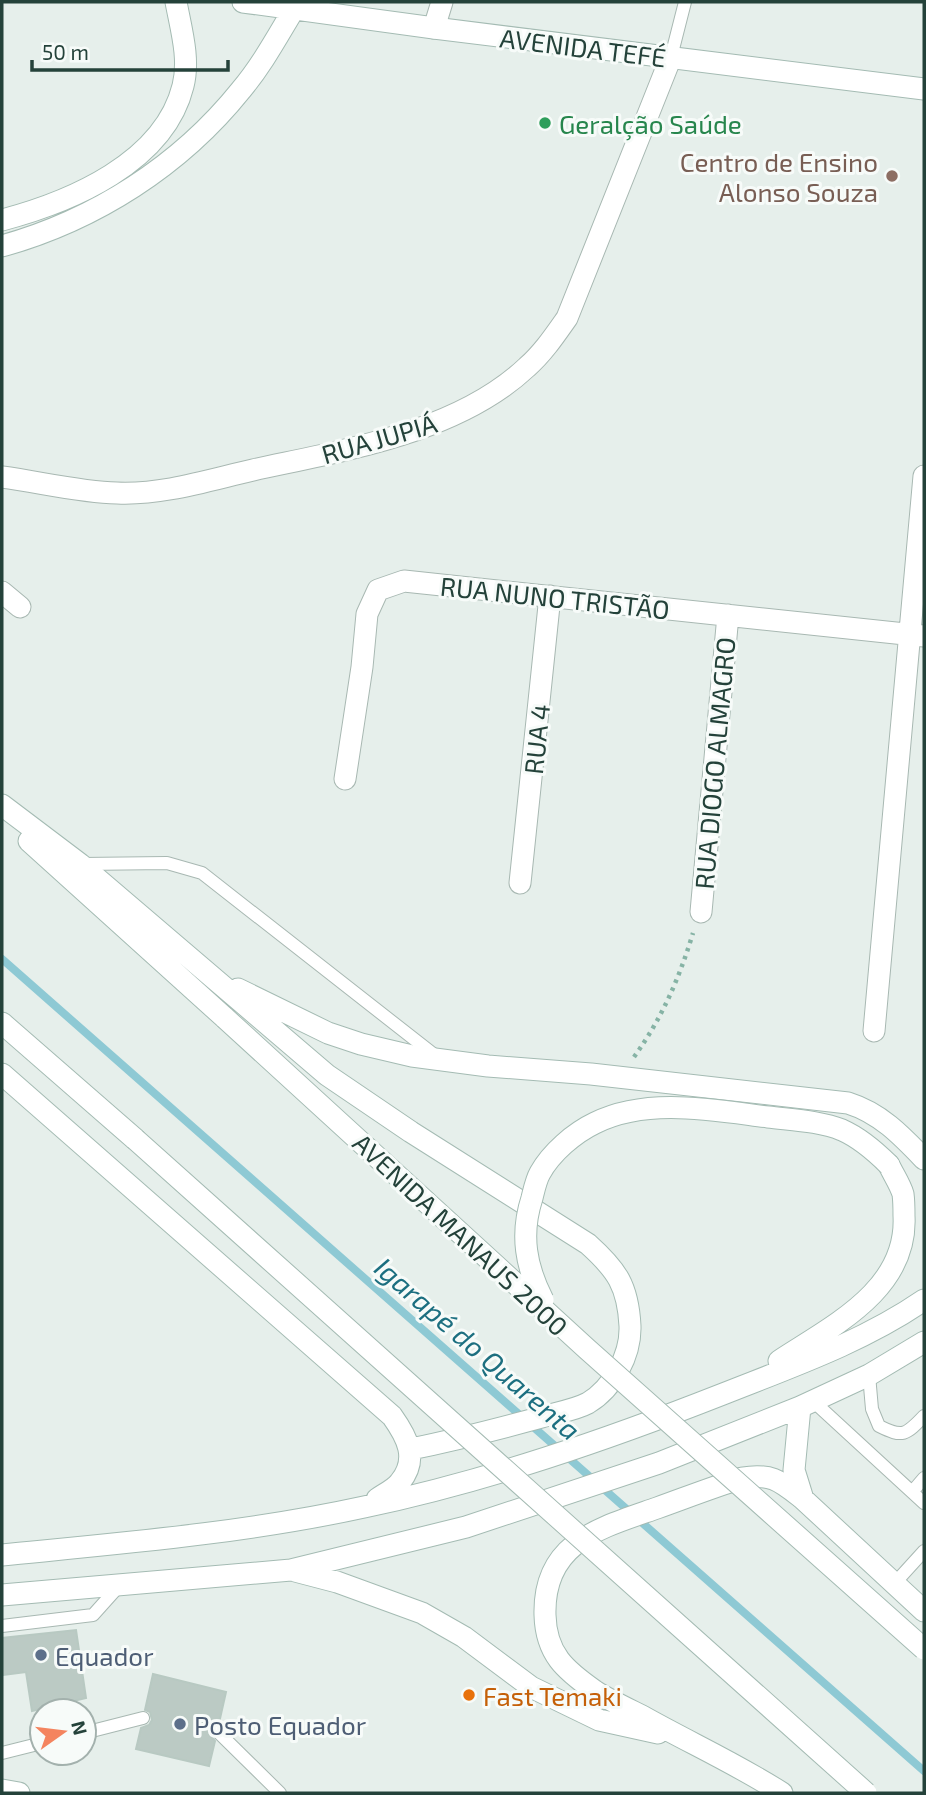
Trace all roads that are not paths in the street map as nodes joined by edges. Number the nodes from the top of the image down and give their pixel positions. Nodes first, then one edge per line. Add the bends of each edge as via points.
1 (176, 2) edge
2 (243, 2) edge
3 (442, 2) edge
4 (685, 2) edge
5 (294, 9) junction
6 (434, 28) junction
7 (671, 57) junction
8 (924, 89) edge
9 (2, 220) edge
10 (2, 246) edge
11 (924, 476) edge
12 (2, 477) edge
13 (2, 592) edge
14 (550, 596) junction
15 (20, 607) dead end
16 (728, 615) junction
17 (916, 635) edge
18 (345, 779) dead end
19 (2, 805) edge
20 (2, 816) edge
21 (80, 864) junction
22 (520, 883) dead end
23 (701, 912) road end
24 (209, 975) junction
25 (2, 1023) edge
26 (874, 1031) dead end
27 (440, 1059) junction
28 (2, 1074) edge
29 (924, 1159) edge
30 (924, 1300) edge
31 (551, 1315) junction
32 (924, 1342) edge
33 (869, 1375) junction
34 (740, 1387) junction
35 (807, 1404) junction
36 (924, 1416) edge
37 (411, 1449) junction
38 (924, 1478) edge
39 (912, 1492) junction
40 (803, 1499) junction
41 (924, 1503) edge
42 (365, 1507) junction
43 (924, 1551) edge
44 (2, 1555) edge
45 (291, 1570) junction
46 (894, 1584) junction
47 (119, 1586) junction
48 (2, 1595) edge
49 (924, 1611) edge
50 (2, 1626) edge
51 (924, 1649) edge
52 (143, 1718) dead end
53 (98, 1729) edge
54 (217, 1731) dead end
55 (681, 1737) junction
56 (28, 1747) edge
57 (2, 1754) edge
58 (2, 1790) edge
59 (19, 1793) edge
60 (280, 1793) edge
61 (782, 1793) edge
62 (866, 1793) edge

1 - 9 main road via 185,53 183,86 171,116 147,146 118,171 80,193
2 - 5 main road, AVENIDA TEFÉ
3 - 6 main road
4 - 7 lane
5 - 6 main road, AVENIDA TEFÉ
5 - 10 main road via 242,89 183,151 139,184 80,218
6 - 7 main road, AVENIDA TEFÉ
7 - 8 main road, AVENIDA TEFÉ
7 - 12 main road, RUA JUPIÁ via 567,318 527,368 496,391 427,428 154,491 116,493
11 - 17 main road
13 - 15 main road
14 - 16 main road, RUA NUNO TRISTÃO
14 - 18 main road, RUA NUNO TRISTÃO via 404,581 378,590 367,614
14 - 22 main road, RUA 4
16 - 17 main road, RUA NUNO TRISTÃO
16 - 23 main road, RUA DIOGO ALMAGRO
17 - 26 main road
19 - 21 main road
20 - 31 main road, AVENIDA MANAUS 2000, bridge
21 - 24 main road
21 - 27 lane via 167,863 202,873
24 - 27 main road via 328,1033
24 - 37 main road via 327,1075 588,1244 609,1262 625,1286 631,1342 610,1382 586,1404
25 - 62 main road, bridge
27 - 29 main road via 848,1103 866,1108 891,1125
28 - 37 main road via 392,1416
30 - 34 main road via 862,1336
31 - 34 main road, bridge via 532,1279 524,1249 527,1212 540,1173 563,1144 595,1123 635,1110 671,1108 841,1130 889,1164 903,1195 905,1231 895,1263 882,1286 856,1311
31 - 51 main road, AVENIDA MANAUS 2000, bridge
32 - 33 main road
33 - 35 main road
33 - 36 lane via 878,1426 895,1434 912,1428
34 - 42 main road via 625,1433
35 - 39 lane
35 - 40 main road via 795,1445 794,1471
35 - 45 main road via 659,1463 466,1527
37 - 42 main road via 400,1483
38 - 39 lane
39 - 41 lane
40 - 46 main road
40 - 55 main road via 762,1475 742,1478 589,1533 562,1558 551,1577 545,1630 552,1652 596,1691
42 - 44 main road via 229,1531
43 - 46 lane
45 - 47 main road
45 - 55 main road via 422,1613 464,1637 531,1688 599,1720
46 - 49 main road
47 - 48 main road
47 - 50 lane via 93,1615
52 - 53 lane
54 - 60 lane
55 - 61 main road
56 - 57 lane
58 - 59 main road

